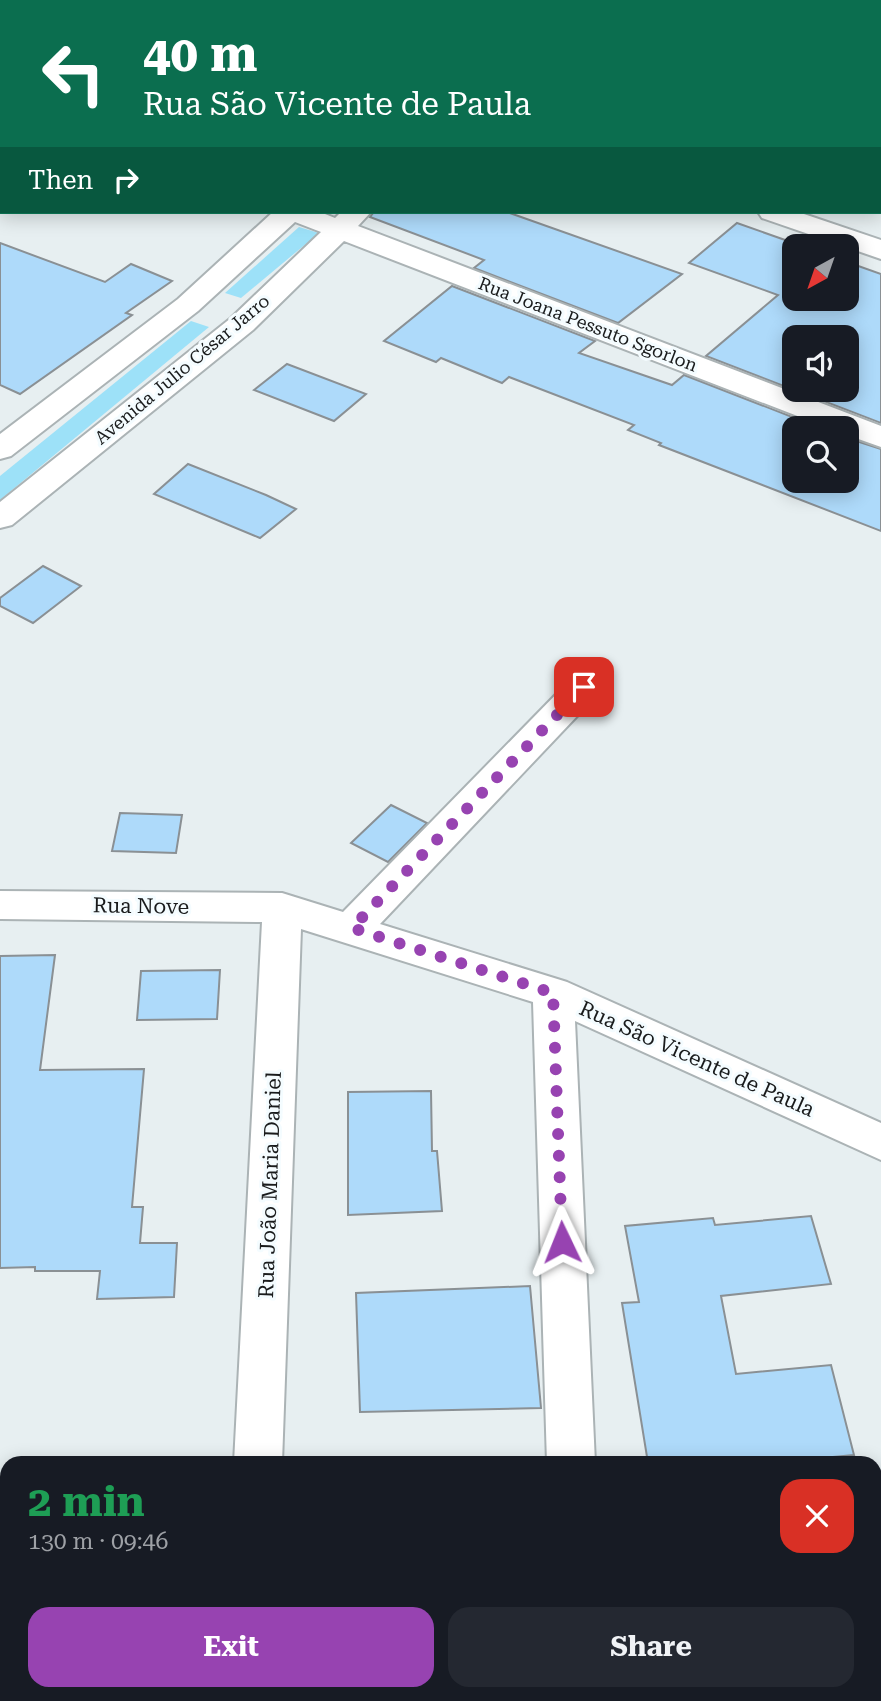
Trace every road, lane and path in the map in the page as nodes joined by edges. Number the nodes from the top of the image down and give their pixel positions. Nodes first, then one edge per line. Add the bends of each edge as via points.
1 (287, 214) edge
2 (308, 214) edge
3 (778, 214) edge
4 (349, 220) edge
5 (881, 250) edge
6 (188, 306) junction
7 (242, 324) junction
8 (881, 437) edge
9 (0, 449) edge
10 (0, 518) edge
11 (584, 687) dead end
12 (0, 905) edge
13 (282, 908) junction
14 (352, 928) junction
15 (553, 993) junction
16 (880, 1148) edge
17 (258, 1456) edge
18 (570, 1456) edge

1 - 6 street
2 - 4 street, Rua Joana Pessuto Sgorlon
3 - 5 street
4 - 7 street, Avenida Julio César Jarro
4 - 8 street, Rua Joana Pessuto Sgorlon
6 - 7 street
6 - 9 street
7 - 10 street, Avenida Julio César Jarro
11 - 14 street
12 - 13 street, Rua Nove
13 - 14 street, Rua Nove
13 - 17 street, Rua João Maria Daniel
14 - 15 street, Rua São Vicente de Paula
15 - 16 street, Rua São Vicente de Paula
15 - 18 street

